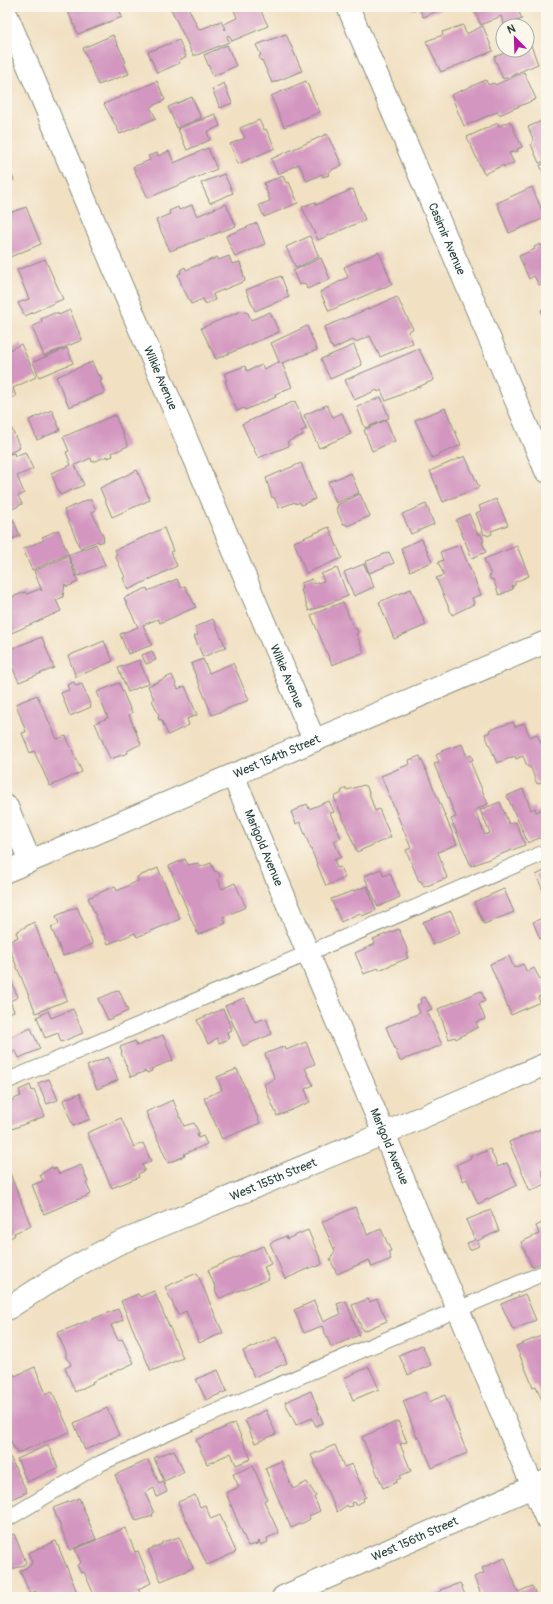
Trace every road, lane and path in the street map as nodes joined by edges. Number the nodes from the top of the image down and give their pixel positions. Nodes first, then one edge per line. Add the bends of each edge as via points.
1 (348, 7) edge
2 (7, 16) edge
3 (546, 471) edge
4 (546, 642) edge
5 (314, 740) junction
6 (233, 775) junction
7 (7, 807) edge
8 (546, 852) edge
9 (30, 861) junction
10 (7, 871) edge
11 (307, 953) junction
12 (546, 1064) edge
13 (7, 1081) edge
14 (385, 1133) junction
15 (546, 1272) edge
16 (459, 1308) junction
17 (7, 1309) edge
18 (540, 1484) edge
19 (546, 1518) edge
20 (7, 1519) edge
21 (283, 1597) edge

1 - 3 street, Casimir Avenue
2 - 5 street, Wilkie Avenue
4 - 5 street, West 154th Street
5 - 6 street, West 154th Street
6 - 9 street, West 154th Street
6 - 11 street, Marigold Avenue
7 - 9 street
8 - 11 lane
9 - 10 street, West 154th Street
11 - 13 lane
11 - 14 street, Marigold Avenue
12 - 14 street, West 155th Street
14 - 16 street, Marigold Avenue
14 - 17 street, West 155th Street via 117,1244 63,1273
15 - 16 lane
16 - 18 street, Marigold Avenue
16 - 20 lane via 192,1422 101,1464
18 - 19 street, Marigold Avenue
18 - 21 street, West 156th Street

